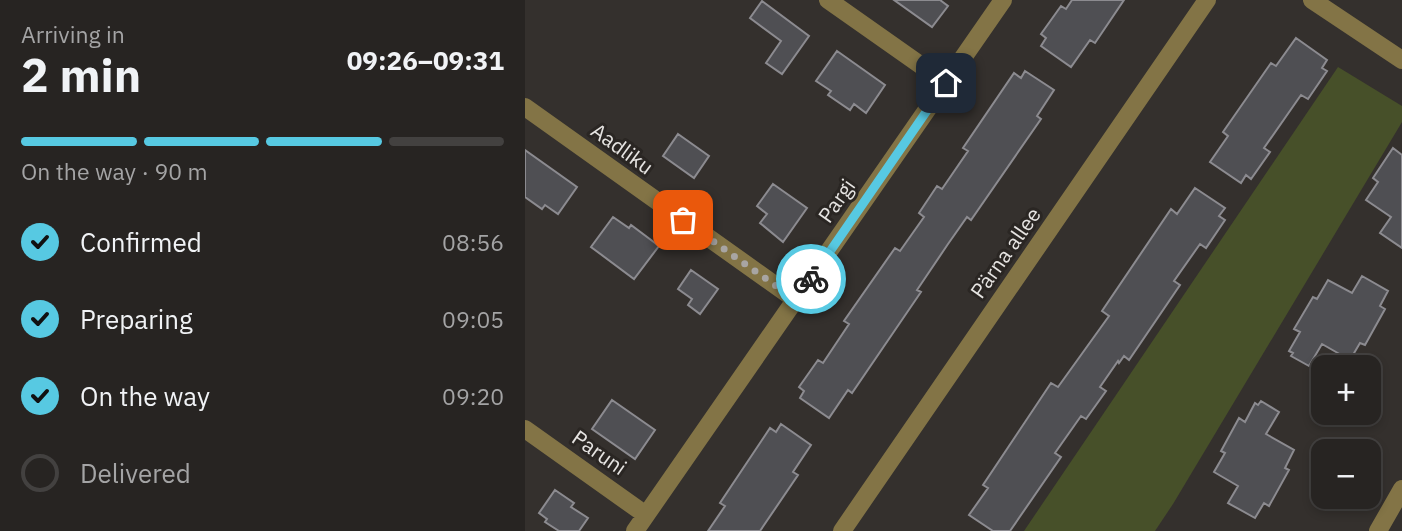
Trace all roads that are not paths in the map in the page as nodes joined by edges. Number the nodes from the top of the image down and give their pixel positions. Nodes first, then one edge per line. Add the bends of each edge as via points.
1 (828, 0) edge
2 (1003, 0) edge
3 (1207, 0) edge
4 (1312, 0) edge
5 (1402, 60) edge
6 (946, 83) junction
7 (525, 107) edge
8 (796, 300) junction
9 (525, 429) edge
10 (1402, 489) edge
11 (646, 515) junction
12 (635, 531) edge
13 (842, 531) edge
14 (1378, 531) edge

1 - 6 street
2 - 6 street, Pargi
3 - 13 street, Pärna allee
4 - 5 street
6 - 8 street, Pargi
7 - 8 street, Aadliku
8 - 11 street, Pargi
9 - 11 street, Paruni
10 - 14 street
11 - 12 street, Pargi

